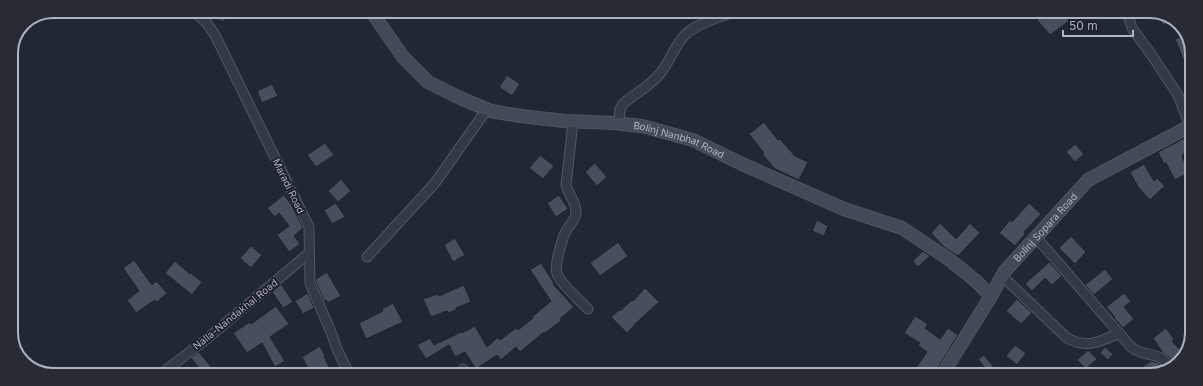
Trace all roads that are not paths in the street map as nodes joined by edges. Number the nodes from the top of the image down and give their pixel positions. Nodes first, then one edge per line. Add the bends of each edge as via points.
1 (201, 18) edge
2 (376, 18) edge
3 (716, 18) edge
4 (1129, 18) edge
5 (487, 109) junction
6 (1185, 112) edge
7 (573, 122) junction
8 (620, 123) junction
9 (1185, 129) edge
10 (1036, 236) junction
11 (310, 253) junction
12 (367, 257) dead end
13 (1002, 276) junction
14 (991, 296) junction
15 (588, 309) dead end
16 (1119, 333) junction
17 (1167, 364) edge
18 (169, 368) edge
19 (346, 368) edge
20 (946, 368) edge

1 - 11 street, Maradi Road via 215,35 309,227
2 - 5 street, Bolinj Nanbhat Road via 403,57 428,82
3 - 8 street via 685,34 658,77 623,104 620,109
4 - 6 street via 1132,28 1178,95
5 - 7 street, Bolinj Nanbhat Road via 545,120
5 - 12 street via 435,183
7 - 8 street, Bolinj Nanbhat Road
7 - 15 street via 566,185 576,207 576,214 565,234 556,266 557,275 562,282
8 - 14 street, Bolinj Nanbhat Road via 642,126 693,140 837,205 902,228 950,260
9 - 10 street, Bolinj Sopara Road via 1088,180
10 - 13 street, Bolinj Sopara Road
10 - 16 street
11 - 18 street, Nalla-Nandakhal Road
11 - 19 street, Maradi Road via 310,283
13 - 14 street, Bolinj Sopara Road
13 - 16 street via 1067,338 1092,344
14 - 20 street, Bolinj Sopara Road
16 - 17 street via 1137,351 1160,357

